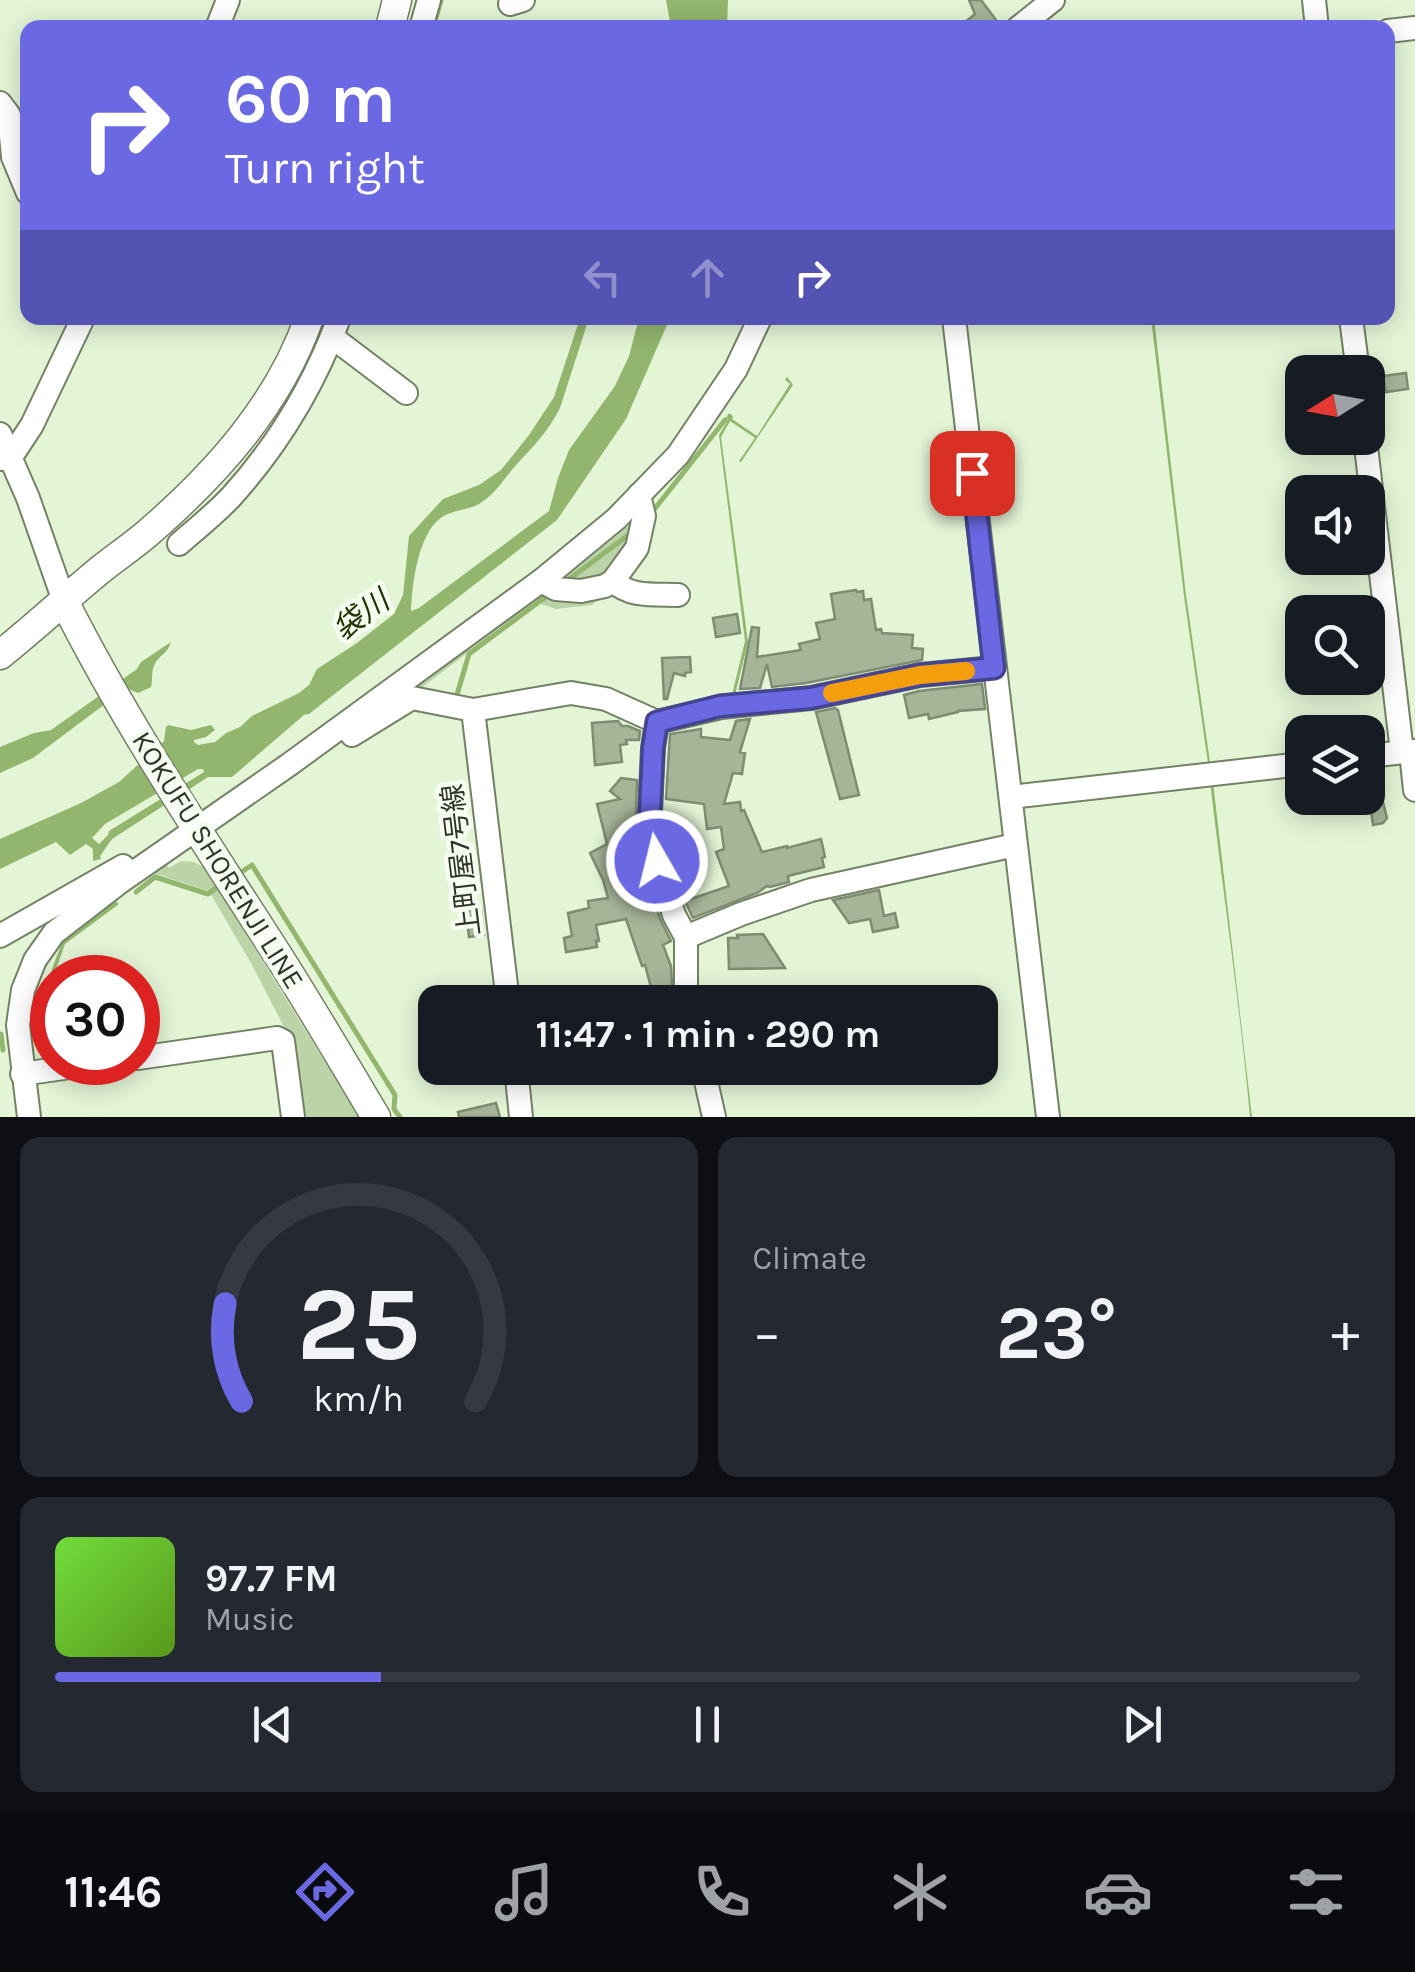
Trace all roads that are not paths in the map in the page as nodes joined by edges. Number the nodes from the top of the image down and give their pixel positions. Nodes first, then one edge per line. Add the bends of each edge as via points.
1 (1053, 0) edge
2 (1028, 20) edge
3 (0, 103) edge
4 (20, 173) edge
5 (80, 325) edge
6 (306, 325) edge
7 (757, 325) edge
8 (955, 325) edge
9 (1352, 325) edge
10 (336, 327) edge
11 (1356, 355) edge
12 (406, 393) dead end
13 (0, 434) edge
14 (1367, 455) edge
15 (5, 458) edge
16 (639, 495) junction
17 (179, 544) dead end
18 (540, 581) junction
19 (614, 581) junction
20 (678, 595) dead end
21 (64, 602) junction
22 (0, 656) edge
23 (994, 668) junction
24 (473, 710) junction
25 (657, 722) junction
26 (1409, 752) edge
27 (290, 764) junction
28 (1285, 766) edge
29 (1415, 790) edge
30 (1010, 797) junction
31 (189, 816) junction
32 (1016, 846) junction
33 (145, 864) junction
34 (0, 936) edge
35 (686, 937) junction
36 (506, 985) edge
37 (686, 985) edge
38 (160, 1055) edge
39 (30, 1073) edge
40 (22, 1074) junction
41 (518, 1085) edge
42 (707, 1085) edge
43 (29, 1117) edge
44 (293, 1117) edge
45 (376, 1117) edge
46 (522, 1117) edge
47 (714, 1117) edge
48 (1048, 1117) edge

1 - 2 street
3 - 4 street via 10,116
5 - 15 street via 32,425
6 - 21 main road via 262,410 208,477
7 - 16 street via 678,455
8 - 23 street
9 - 11 street
10 - 12 street
10 - 17 street via 286,426 230,498
13 - 15 street
14 - 26 street
15 - 21 street via 28,498
16 - 18 street
16 - 19 street via 644,516 638,548
18 - 19 street via 582,590
18 - 27 street
19 - 20 street via 637,594
21 - 22 main road
21 - 31 main road, KOKUFU SHORENJI LINE
23 - 25 street via 720,706
23 - 30 street
24 - 25 street via 571,693
24 - 27 street via 412,698 320,755
24 - 36 street, 上町屋7号線
25 - 35 street via 649,834
26 - 29 street
27 - 31 street
28 - 30 street
30 - 32 street
31 - 33 street
31 - 45 main road, KOKUFU SHORENJI LINE
32 - 35 street via 811,890
32 - 48 street
33 - 34 street via 120,866
33 - 40 street via 54,933 35,960 18,1025
35 - 37 street
38 - 44 street via 277,1038
39 - 40 street
40 - 43 street
41 - 46 street
42 - 47 street

